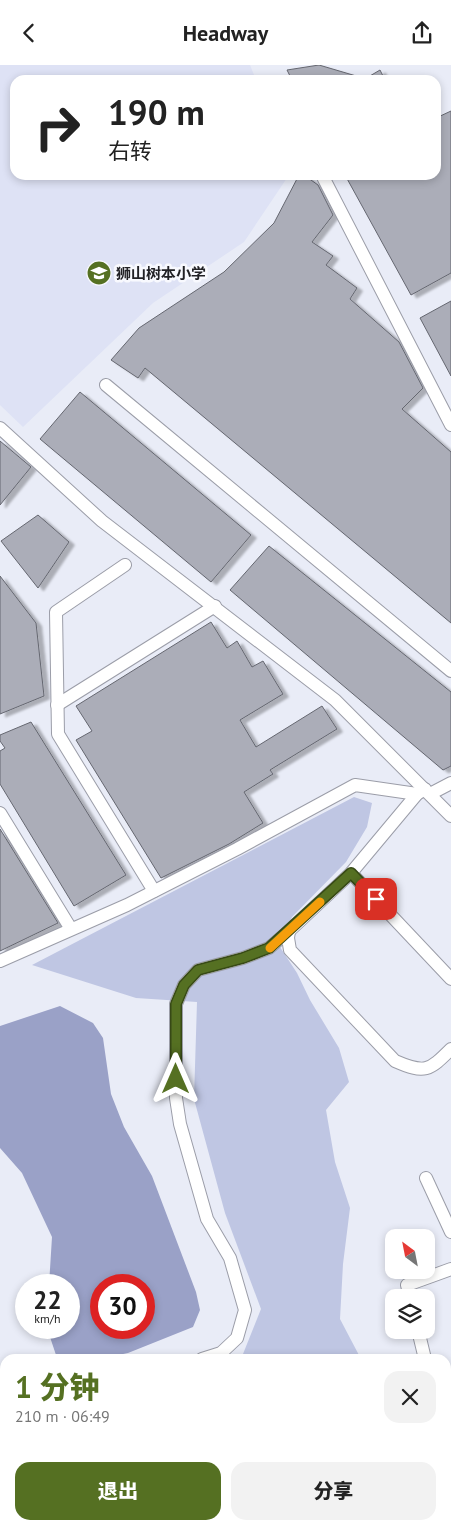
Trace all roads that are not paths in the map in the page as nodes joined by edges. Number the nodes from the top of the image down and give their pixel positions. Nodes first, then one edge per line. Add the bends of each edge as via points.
1 (325, 180) edge
2 (106, 385) dead end
3 (451, 425) edge
4 (0, 428) edge
5 (125, 565) dead end
6 (215, 606) junction
7 (451, 671) edge
8 (58, 705) junction
9 (451, 783) edge
10 (424, 792) junction
11 (0, 813) edge
12 (451, 816) edge
13 (351, 873) junction
14 (154, 891) junction
15 (71, 929) junction
16 (289, 931) junction
17 (0, 961) edge
18 (451, 979) edge
19 (451, 1049) edge
20 (426, 1178) dead end
21 (451, 1233) edge
22 (451, 1269) edge
23 (408, 1289) edge
24 (420, 1339) edge
25 (218, 1354) edge
26 (424, 1354) edge

1 - 3 street
2 - 7 street
4 - 6 street via 102,521
5 - 8 street via 56,612
6 - 8 street
6 - 10 street via 335,700
8 - 14 street via 58,735
9 - 10 street
10 - 12 street
10 - 13 street
10 - 14 street via 356,785
11 - 15 street
13 - 16 street
13 - 18 street
14 - 15 street
15 - 17 street
16 - 19 street via 290,950 396,1061 412,1069 425,1069
16 - 25 street via 269,948 198,970 184,985 176,1004 176,1098 180,1124 207,1219 230,1258 245,1311 237,1338
20 - 21 street
22 - 23 street via 407,1285
24 - 26 street

